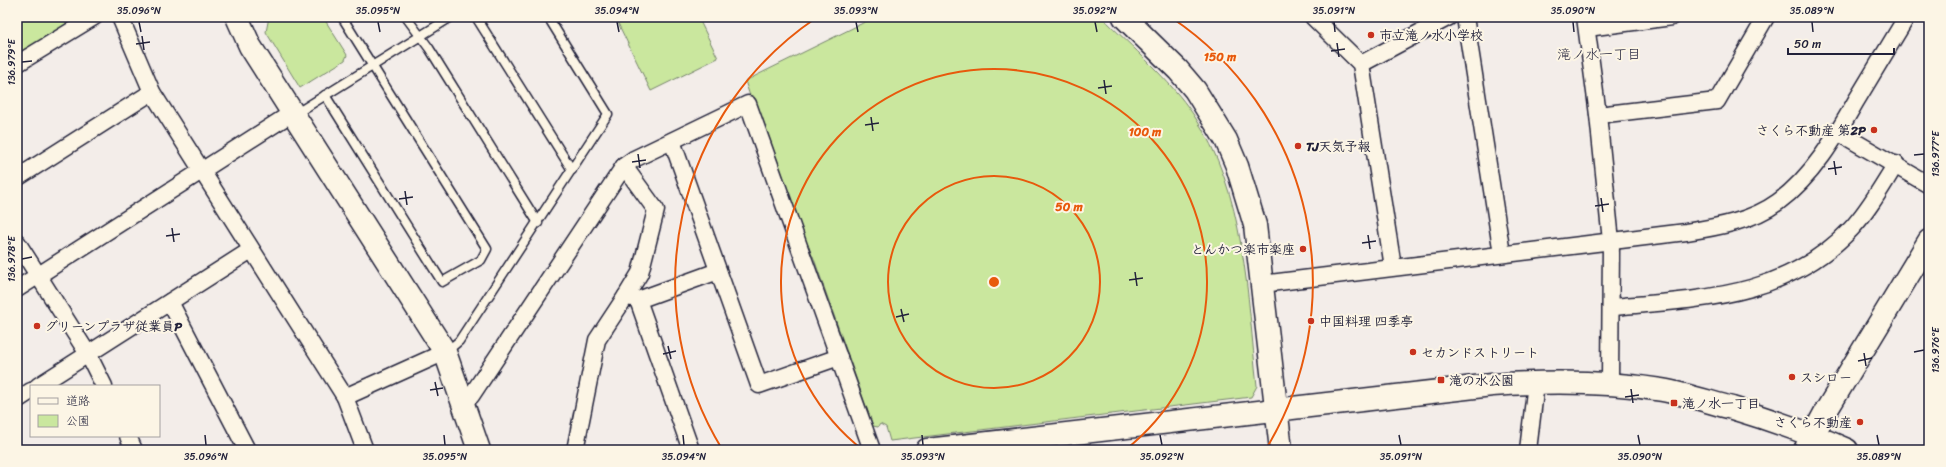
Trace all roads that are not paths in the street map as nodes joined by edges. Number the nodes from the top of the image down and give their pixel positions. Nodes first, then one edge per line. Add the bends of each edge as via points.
1 (94, 17) edge
2 (120, 17) edge
3 (342, 17) edge
4 (406, 17) edge
5 (451, 17) edge
6 (476, 17) edge
7 (548, 17) edge
8 (1124, 17) edge
9 (1313, 17) edge
10 (1449, 17) edge
11 (1465, 17) edge
12 (1672, 17) edge
13 (1766, 17) edge
14 (1906, 17) edge
15 (242, 20) edge
16 (1586, 22) edge
17 (420, 36) junction
18 (17, 64) edge
19 (1361, 64) junction
20 (372, 65) junction
21 (152, 92) junction
22 (325, 95) junction
23 (292, 113) junction
24 (1598, 115) junction
25 (1838, 132) junction
26 (672, 141) junction
27 (1896, 164) junction
28 (624, 166) junction
29 (202, 170) junction
30 (572, 170) junction
31 (17, 178) edge
32 (1929, 185) edge
33 (538, 223) junction
34 (1611, 241) junction
35 (1929, 241) edge
36 (17, 242) edge
37 (251, 250) junction
38 (1502, 254) junction
39 (1393, 267) junction
40 (718, 271) junction
41 (37, 275) junction
42 (1262, 284) junction
43 (17, 289) edge
44 (632, 298) junction
45 (170, 302) junction
46 (1612, 307) junction
47 (445, 352) junction
48 (88, 354) junction
49 (839, 357) junction
50 (1536, 383) junction
51 (1610, 384) junction
52 (40, 385) edge
53 (104, 385) edge
54 (30, 391) edge
55 (345, 397) junction
56 (17, 400) edge
57 (463, 401) junction
58 (1276, 410) junction
59 (128, 437) edge
60 (1809, 442) edge
61 (134, 450) edge
62 (246, 450) edge
63 (365, 450) edge
64 (479, 450) edge
65 (575, 450) edge
66 (691, 450) edge
67 (872, 450) edge
68 (927, 450) edge
69 (1281, 450) edge
70 (1528, 450) edge
71 (1846, 450) edge

1 - 18 street
2 - 21 street
3 - 20 lane
4 - 17 lane
5 - 17 lane
6 - 30 lane
7 - 30 lane via 608,114
8 - 42 street via 1195,90 1226,140 1237,166 1255,225
9 - 19 street
10 - 19 street
11 - 38 street
12 - 16 street
13 - 24 street via 1717,101
14 - 25 street
15 - 23 street via 250,46
16 - 24 street
17 - 20 lane
17 - 33 lane
19 - 39 street
20 - 22 lane
20 - 22 lane via 487,249 482,260 442,282
21 - 29 street
21 - 31 street
22 - 23 lane via 300,111
23 - 29 street
23 - 47 street
24 - 34 street
25 - 27 street
25 - 34 street via 1802,180 1777,202 1755,214 1722,226
26 - 28 street
26 - 40 street
26 - 49 street via 748,104
27 - 32 street
27 - 46 street via 1850,230 1813,262 1793,273 1734,293
28 - 44 street via 656,210
28 - 57 street via 471,396
29 - 37 street
29 - 41 street
30 - 33 lane
33 - 47 lane via 459,341
34 - 38 street
34 - 46 street
35 - 60 street
36 - 41 street
37 - 45 street
37 - 55 street
38 - 39 street
39 - 42 street
40 - 44 street
40 - 49 street via 759,385
41 - 43 street
41 - 48 street
42 - 58 street
44 - 65 street via 597,340
44 - 66 street
45 - 48 street
45 - 62 street
46 - 51 street
47 - 55 street
47 - 57 street
48 - 52 street
48 - 53 street
49 - 67 street
50 - 51 street
50 - 58 street via 1492,385
50 - 70 street
51 - 60 street via 1663,390 1788,425
54 - 56 street
55 - 63 street
57 - 64 street
58 - 68 street
58 - 69 street
59 - 61 street
60 - 71 street

